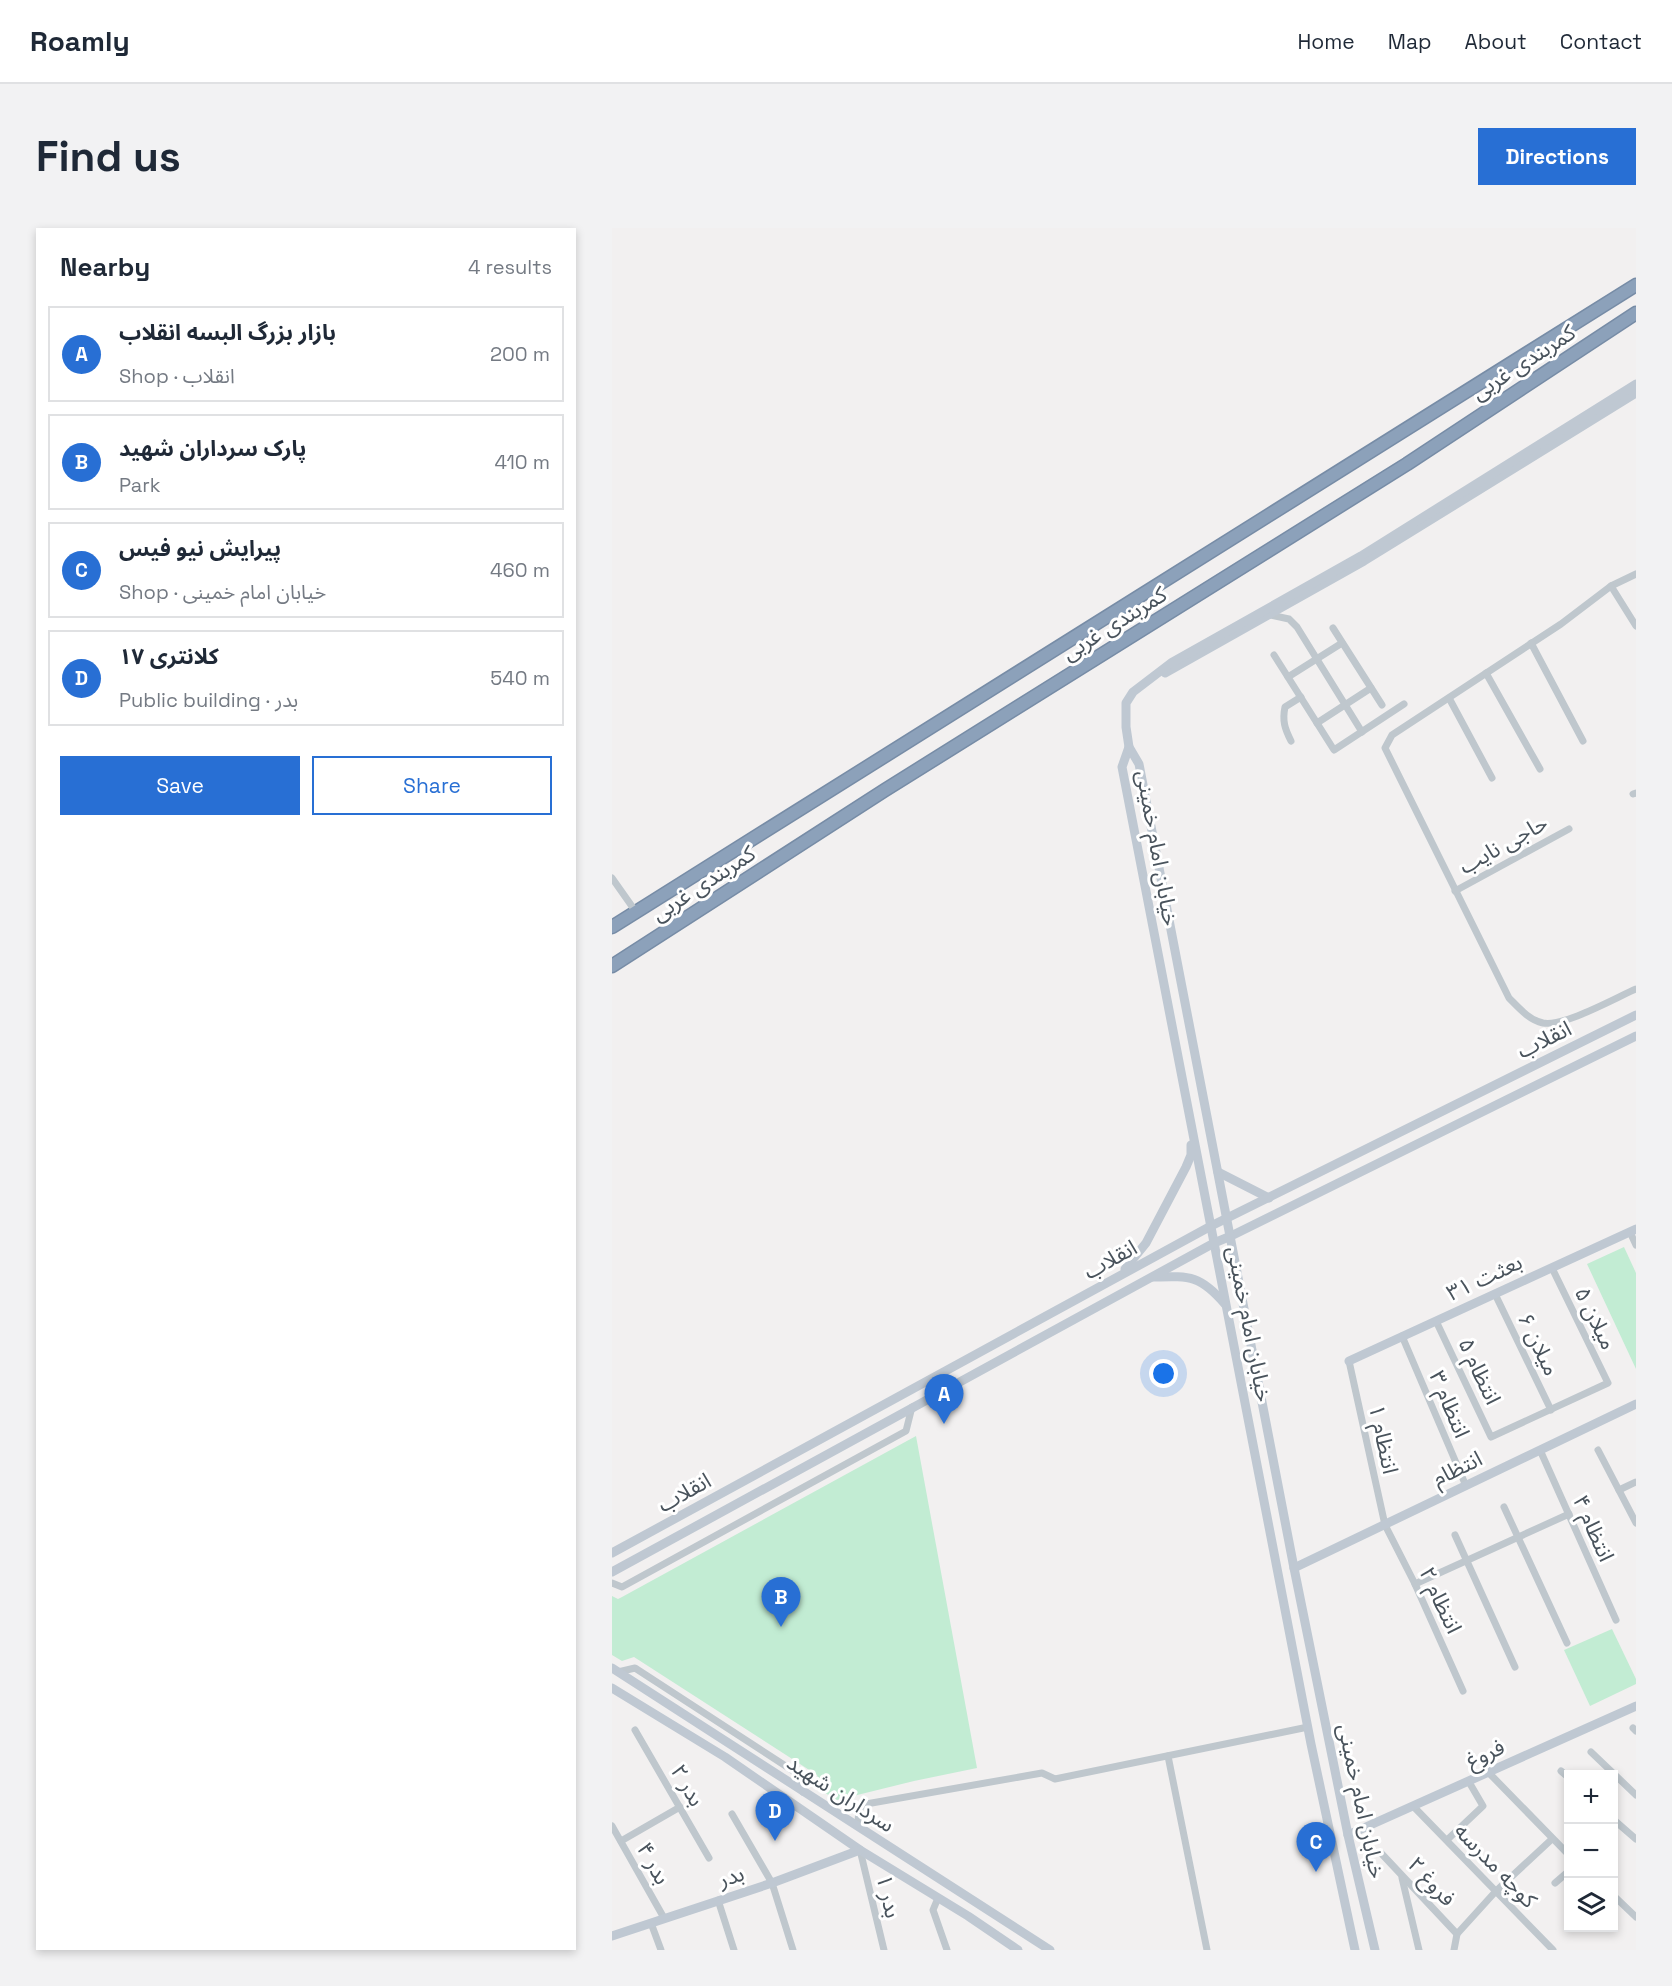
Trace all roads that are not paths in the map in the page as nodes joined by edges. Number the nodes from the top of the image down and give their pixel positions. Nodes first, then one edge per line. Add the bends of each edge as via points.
1 (1636, 285) edge
2 (1636, 313) edge
3 (1636, 384) edge
4 (1636, 393) edge
5 (1636, 574) edge
6 (1611, 586) junction
7 (1270, 615) junction
8 (1636, 626) edge
9 (1333, 628) dead end
10 (1342, 643) junction
11 (1532, 643) junction
12 (1274, 655) dead end
13 (1316, 659) junction
14 (1486, 674) junction
15 (1288, 676) junction
16 (1147, 682) junction
17 (1371, 688) junction
18 (1301, 697) junction
19 (1449, 698) junction
20 (1345, 704) junction
21 (1404, 704) dead end
22 (1382, 705) dead end
23 (1317, 723) junction
24 (1362, 732) junction
25 (1291, 741) dead end
26 (1583, 741) dead end
27 (1129, 747) junction
28 (1540, 769) dead end
29 (1492, 778) dead end
30 (1569, 829) dead end
31 (612, 878) edge
32 (1455, 891) junction
33 (636, 912) junction
34 (612, 927) edge
35 (612, 966) edge
36 (1636, 989) edge
37 (1636, 1015) edge
38 (1636, 1036) edge
39 (1574, 1046) junction
40 (1582, 1063) junction
41 (1192, 1131) junction
42 (1218, 1172) junction
43 (1269, 1198) junction
44 (1254, 1205) junction
45 (1227, 1218) junction
46 (1261, 1221) junction
47 (1211, 1226) junction
48 (1633, 1230) edge
49 (1231, 1236) junction
50 (1214, 1243) junction
51 (1636, 1245) edge
52 (1552, 1268) junction
53 (1120, 1276) junction
54 (1150, 1277) junction
55 (1495, 1294) junction
56 (1226, 1305) junction
57 (1436, 1321) junction
58 (1402, 1336) junction
59 (1349, 1361) joint
60 (1636, 1404) edge
61 (912, 1407) junction
62 (1551, 1410) junction
63 (1540, 1450) junction
64 (1598, 1450) dead end
65 (1636, 1482) edge
66 (1466, 1486) junction
67 (1619, 1491) junction
68 (1504, 1507) dead end
69 (1569, 1514) junction
70 (1636, 1523) edge
71 (1385, 1525) junction
72 (1455, 1535) dead end
73 (1518, 1537) junction
74 (612, 1553) edge
75 (1465, 1560) junction
76 (1294, 1568) junction
77 (612, 1572) edge
78 (612, 1583) edge
79 (1414, 1584) junction
80 (1616, 1620) dead end
81 (1568, 1643) dead end
82 (1515, 1667) dead end
83 (615, 1670) edge
84 (612, 1688) edge
85 (1463, 1691) dead end
86 (1636, 1706) edge
87 (1308, 1727) junction
88 (635, 1730) dead end
89 (1329, 1741) junction
90 (1311, 1744) junction
91 (1591, 1752) dead end
92 (1168, 1756) junction
93 (1561, 1771) dead end
94 (1489, 1773) junction
95 (1564, 1774) edge
96 (1469, 1782) junction
97 (1636, 1795) edge
98 (1413, 1806) junction
99 (680, 1807) junction
100 (732, 1814) dead end
101 (1618, 1823) edge
102 (612, 1826) edge
103 (861, 1830) junction
104 (1348, 1834) junction
105 (1552, 1839) junction
106 (1636, 1839) edge
107 (1446, 1840) junction
108 (621, 1841) junction
109 (860, 1850) junction
110 (1564, 1850) edge
111 (1380, 1852) dead end
112 (709, 1858) dead end
113 (1402, 1875) junction
114 (1564, 1875) edge
115 (772, 1883) junction
116 (1555, 1883) dead end
117 (1496, 1891) junction
118 (938, 1898) junction
119 (718, 1900) junction
120 (1618, 1900) edge
121 (975, 1901) junction
122 (968, 1916) junction
123 (1636, 1917) edge
124 (664, 1918) junction
125 (651, 1923) junction
126 (1457, 1934) junction
127 (612, 1936) edge
128 (661, 1950) edge
129 (734, 1950) edge
130 (793, 1950) edge
131 (884, 1950) edge
132 (947, 1950) edge
133 (1018, 1950) edge
134 (1050, 1950) edge
135 (1207, 1950) edge
136 (1355, 1950) edge
137 (1375, 1950) edge
138 (1419, 1950) edge
139 (1454, 1950) edge
140 (1553, 1950) edge

1 - 33 highway, کمربندی غربی
2 - 35 highway, کمربندی غربی via 1407,464 885,790
3 - 16 main road via 1361,556 1171,663
4 - 7 main road
5 - 6 street
6 - 8 street
6 - 11 street
7 - 13 street via 1289,618
7 - 16 main road
9 - 10 street
10 - 13 street
10 - 17 street
11 - 14 street
11 - 26 street
12 - 15 street
13 - 15 street
13 - 20 street
14 - 19 street
14 - 28 street
15 - 18 street
16 - 27 main road via 1126,703
17 - 20 street
17 - 22 street
18 - 23 street
18 - 25 street via 1285,707 1283,717
19 - 29 street
19 - 32 street via 1392,735 1385,748
20 - 23 street
20 - 24 street
21 - 24 street
23 - 24 street via 1335,750
27 - 41 main road, خیابان امام خمینی via 1122,767
27 - 42 main road, خیابان امام خمینی via 1139,764
30 - 32 street, حاجی نایب
31 - 33 street
32 - 36 street via 1509,998 1527,1016 1543,1023 1562,1022
33 - 34 highway, کمربندی غربی
37 - 39 main road, انقلاب
38 - 40 main road, انقلاب
39 - 40 main road
39 - 43 main road, انقلاب
40 - 46 main road, انقلاب
41 - 47 main road, خیابان امام خمینی
41 - 53 main road via 1186,1167 1146,1243
42 - 43 main road
42 - 45 main road, خیابان امام خمینی
43 - 44 main road, انقلاب
44 - 45 main road, انقلاب
44 - 46 main road
45 - 47 main road, انقلاب
45 - 49 main road, خیابان امام خمینی
46 - 49 main road, انقلاب
47 - 50 main road, خیابان امام خمینی
47 - 53 main road, انقلاب
48 - 51 street
48 - 52 main road, بعثت ۳۱
49 - 50 main road, انقلاب
49 - 76 main road, خیابان امام خمینی
50 - 54 main road, انقلاب
50 - 56 main road, خیابان امام خمینی
52 - 55 main road, بعثت ۳۱
52 - 62 street, میلان ۵ via 1608,1383
53 - 74 main road, انقلاب
54 - 56 main road via 1197,1280 1211,1288
54 - 61 main road, انقلاب
55 - 57 main road, بعثت ۳۱
55 - 62 street, میلان ۶
56 - 87 main road, خیابان امام خمینی
57 - 58 main road, بعثت ۳۱
57 - 62 street, انتظام ۵ via 1491,1437
58 - 59 main road, بعثت ۳۱
58 - 66 street, انتظام ۳
59 - 71 street, انتظام ۱
60 - 63 main road, انتظام
61 - 77 main road, انقلاب
61 - 78 street via 906,1431 622,1587
63 - 66 main road, انتظام
63 - 69 street, انتظام ۴
64 - 67 street
65 - 67 street
66 - 71 main road, انتظام
67 - 70 street
68 - 73 street
69 - 73 street
69 - 80 street, انتظام ۴
71 - 76 main road, انتظام
71 - 79 street, انتظام ۲
72 - 75 street
73 - 75 street
73 - 81 street
75 - 79 street
75 - 82 street
76 - 89 main road, خیابان امام خمینی
79 - 85 street, انتظام ۲
83 - 103 main road, سرداران شهید
84 - 109 main road, سرداران شهید via 725,1757
86 - 94 main road, فروغ
87 - 90 main road, خیابان امام خمینی
87 - 92 street
88 - 99 street, بدر ۲
89 - 90 main road
89 - 104 main road, خیابان امام خمینی
90 - 136 main road, خیابان امام خمینی
91 - 97 street
92 - 103 street via 1055,1779 1042,1773 866,1804 858,1812
92 - 135 street
93 - 95 street
94 - 96 main road, فروغ
94 - 105 street
96 - 98 main road, فروغ
96 - 107 street via 1484,1806
98 - 104 main road, فروغ
98 - 107 street, کوچه مدرسه
99 - 108 street
99 - 112 street, بدر ۲
100 - 115 street
101 - 106 street
102 - 108 street, بدر ۴
103 - 121 main road, سرداران شهید
104 - 137 main road, خیابان امام خمینی
105 - 110 street
105 - 117 street
107 - 117 street, کوچه مدرسه
108 - 124 street, بدر ۴
109 - 115 main road, بدر
109 - 118 main road, سرداران شهید
109 - 131 street, بدر ۱
111 - 113 street, فروغ ۲
113 - 126 street, فروغ ۲
113 - 138 street
114 - 116 street
115 - 119 main road, بدر
115 - 130 street
117 - 126 street
117 - 140 street, کوچه مدرسه
118 - 122 main road, سرداران شهید
118 - 132 street via 933,1910
119 - 124 main road, بدر
119 - 129 street
120 - 123 street
121 - 122 main road
121 - 134 main road, سرداران شهید
122 - 133 main road, سرداران شهید
124 - 125 main road, بدر
125 - 127 main road, بدر
125 - 128 street
126 - 139 street

